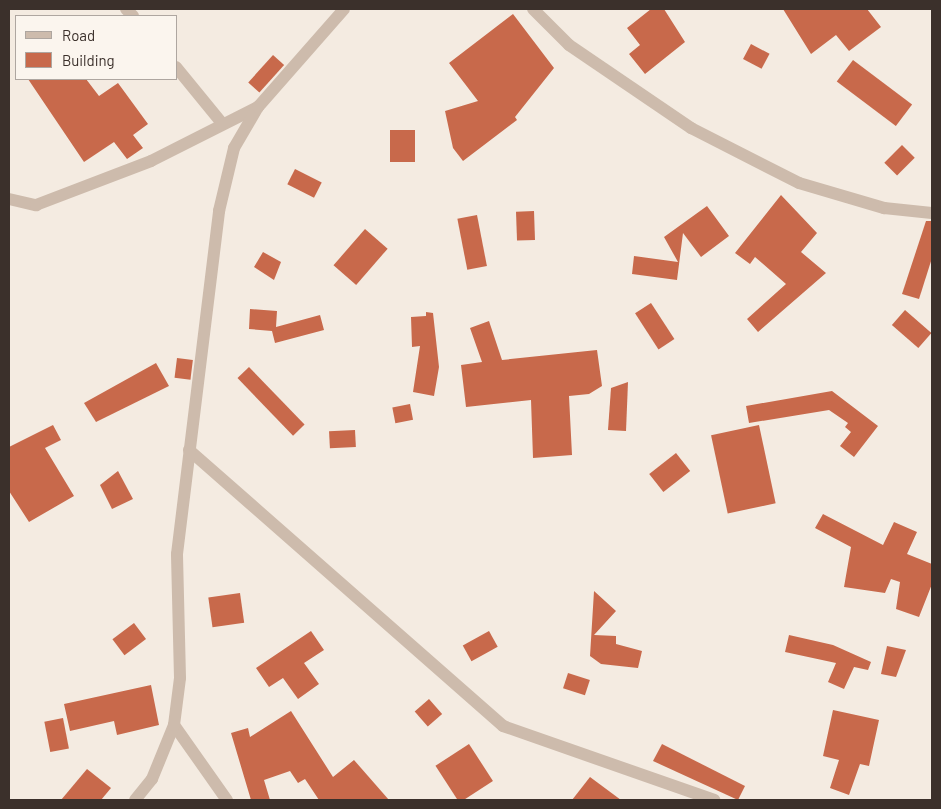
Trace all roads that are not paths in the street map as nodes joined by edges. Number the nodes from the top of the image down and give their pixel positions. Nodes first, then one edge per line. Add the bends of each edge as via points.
1 (344, 9) edge
2 (533, 9) edge
3 (178, 69) edge
4 (258, 107) junction
5 (221, 122) junction
6 (9, 199) edge
7 (932, 213) edge
8 (189, 450) junction
9 (174, 725) junction
10 (135, 800) edge
11 (227, 800) edge
12 (714, 800) edge

1 - 4 street
2 - 7 street via 569,45 691,128 799,183 884,208
3 - 5 street
4 - 5 street
4 - 8 street via 234,148 219,211
5 - 6 street via 151,161 36,205
8 - 9 street via 177,554 180,678
8 - 12 street via 503,726
9 - 10 street via 152,779
9 - 11 street

